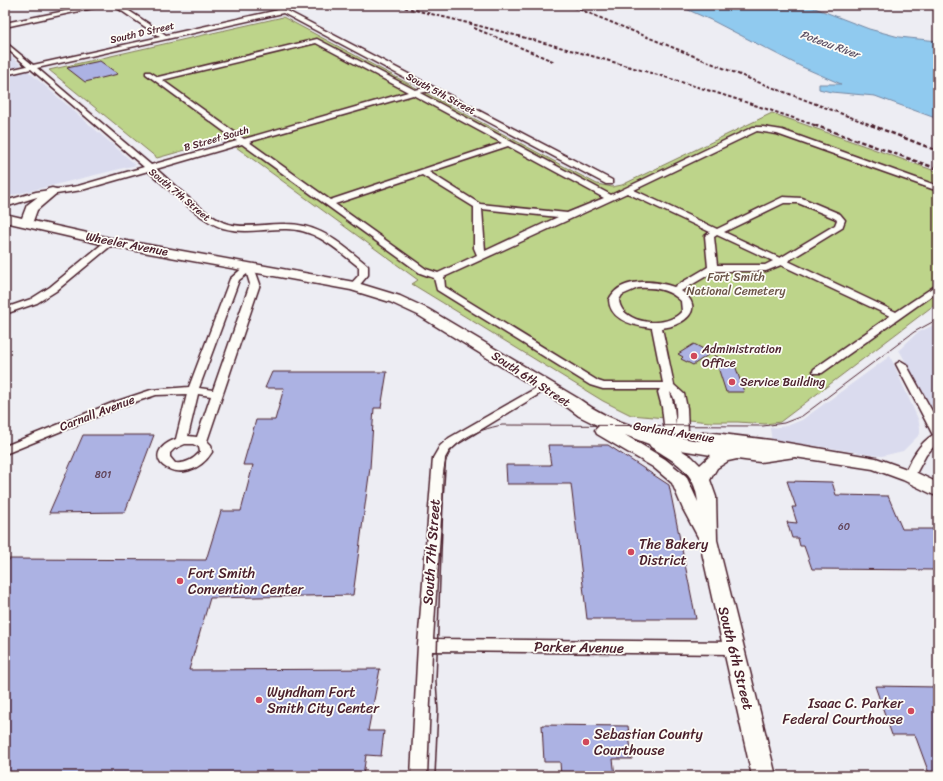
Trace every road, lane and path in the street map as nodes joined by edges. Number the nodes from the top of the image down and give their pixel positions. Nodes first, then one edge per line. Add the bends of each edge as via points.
1 (104, 5) edge
2 (116, 5) edge
3 (272, 5) edge
4 (284, 11) junction
5 (5, 25) edge
6 (165, 38) junction
7 (5, 44) edge
8 (32, 67) junction
9 (148, 72) dead end
10 (5, 73) edge
11 (158, 80) junction
12 (431, 88) junction
13 (414, 93) junction
14 (243, 142) junction
15 (509, 143) junction
16 (149, 168) junction
17 (423, 172) junction
18 (609, 182) dead end
19 (938, 189) edge
20 (627, 190) junction
21 (52, 192) junction
22 (612, 198) junction
23 (329, 203) junction
24 (5, 204) edge
25 (478, 206) junction
26 (568, 216) junction
27 (5, 218) edge
28 (26, 224) junction
29 (716, 232) junction
30 (110, 242) junction
31 (482, 256) junction
32 (780, 262) junction
33 (249, 267) junction
34 (713, 268) junction
35 (439, 276) junction
36 (354, 286) junction
37 (938, 287) edge
38 (674, 291) junction
39 (5, 311) edge
40 (898, 316) junction
41 (656, 325) junction
42 (901, 364) dead end
43 (818, 371) dead end
44 (545, 386) junction
45 (669, 386) junction
46 (193, 390) junction
47 (218, 394) junction
48 (573, 403) junction
49 (634, 428) junction
50 (938, 433) edge
51 (680, 437) junction
52 (938, 437) edge
53 (652, 439) junction
54 (181, 441) junction
55 (201, 442) junction
56 (5, 450) edge
57 (795, 451) junction
58 (740, 454) junction
59 (909, 476) junction
60 (702, 478) junction
61 (938, 491) edge
62 (708, 540) junction
63 (425, 645) junction
64 (734, 648) junction
65 (419, 776) edge
66 (764, 776) edge

1 - 5 street
2 - 6 street
3 - 4 street, South 5th Street
4 - 6 street, South D Street
4 - 12 street, South 5th Street
6 - 8 street, South D Street
7 - 8 street, South 7th Street
8 - 10 street, South D Street
8 - 16 street, South 7th Street
9 - 11 street
11 - 13 street via 317,41
11 - 14 street
12 - 13 street, B Street South
12 - 18 street, South 5th Street
13 - 14 street, B Street South
13 - 15 street
14 - 16 street, B Street South
14 - 23 street
15 - 17 street
15 - 22 street
16 - 21 street, B Street South via 79,188
16 - 36 street, South 7th Street via 220,225 242,230 288,226 319,233 363,266 364,275
17 - 23 street
17 - 25 street
19 - 20 street via 779,132 763,129 748,132
20 - 22 street
20 - 29 street
21 - 24 street, B Street South
21 - 28 main road via 31,208
22 - 26 street
23 - 35 street via 423,271
25 - 26 street
25 - 31 street via 479,248
26 - 31 street
27 - 28 main road, Wheeler Avenue
28 - 30 main road, Wheeler Avenue
29 - 32 street
29 - 32 street via 782,200 799,200 841,220 840,226
29 - 34 street via 709,236
30 - 33 main road, Wheeler Avenue
30 - 39 street via 54,289 34,301
31 - 35 street
32 - 34 street via 766,268
32 - 40 street
33 - 36 main road
33 - 46 street via 235,279
33 - 47 street via 256,284
34 - 38 street
35 - 45 street via 440,288 594,383 602,386
36 - 44 main road, South 6th Street via 395,299 424,312
37 - 40 street
38 - 41 street via 686,302 687,312 676,322
38 - 41 street via 656,286 637,285 620,291 615,297 614,306 626,318 642,324
40 - 43 street
41 - 45 street
42 - 50 street
44 - 48 main road, South 6th Street
44 - 63 street, South 7th Street via 458,436 442,453 437,471
45 - 51 street via 678,394 681,408
46 - 47 street, Carnall Avenue
46 - 54 street
46 - 56 street, Carnall Avenue via 168,390 148,394
47 - 55 street
48 - 49 main road, Garland Avenue
48 - 53 main road, Garland Avenue via 612,425
48 - 62 main road, South 6th Street via 576,414 660,463 680,480
49 - 51 main road, Garland Avenue
49 - 53 main road, South 6th Street
51 - 53 main road, Garland Avenue
51 - 57 main road, Garland Avenue
51 - 58 main road, Garland Avenue
51 - 60 main road via 694,452
52 - 59 street via 925,447
53 - 60 main road, South 6th Street via 685,460
54 - 55 street
54 - 55 street via 173,444 165,452 166,462 175,467 185,467 200,461 206,452 205,445
57 - 58 main road, Garland Avenue via 760,456
57 - 59 main road, Garland Avenue via 876,464
58 - 60 main road via 717,459 708,466
59 - 61 main road
60 - 62 main road, South 6th Street via 708,504
62 - 64 main road, South 6th Street
63 - 64 street, Parker Avenue
63 - 65 street, South 7th Street
64 - 66 main road, South 6th Street

